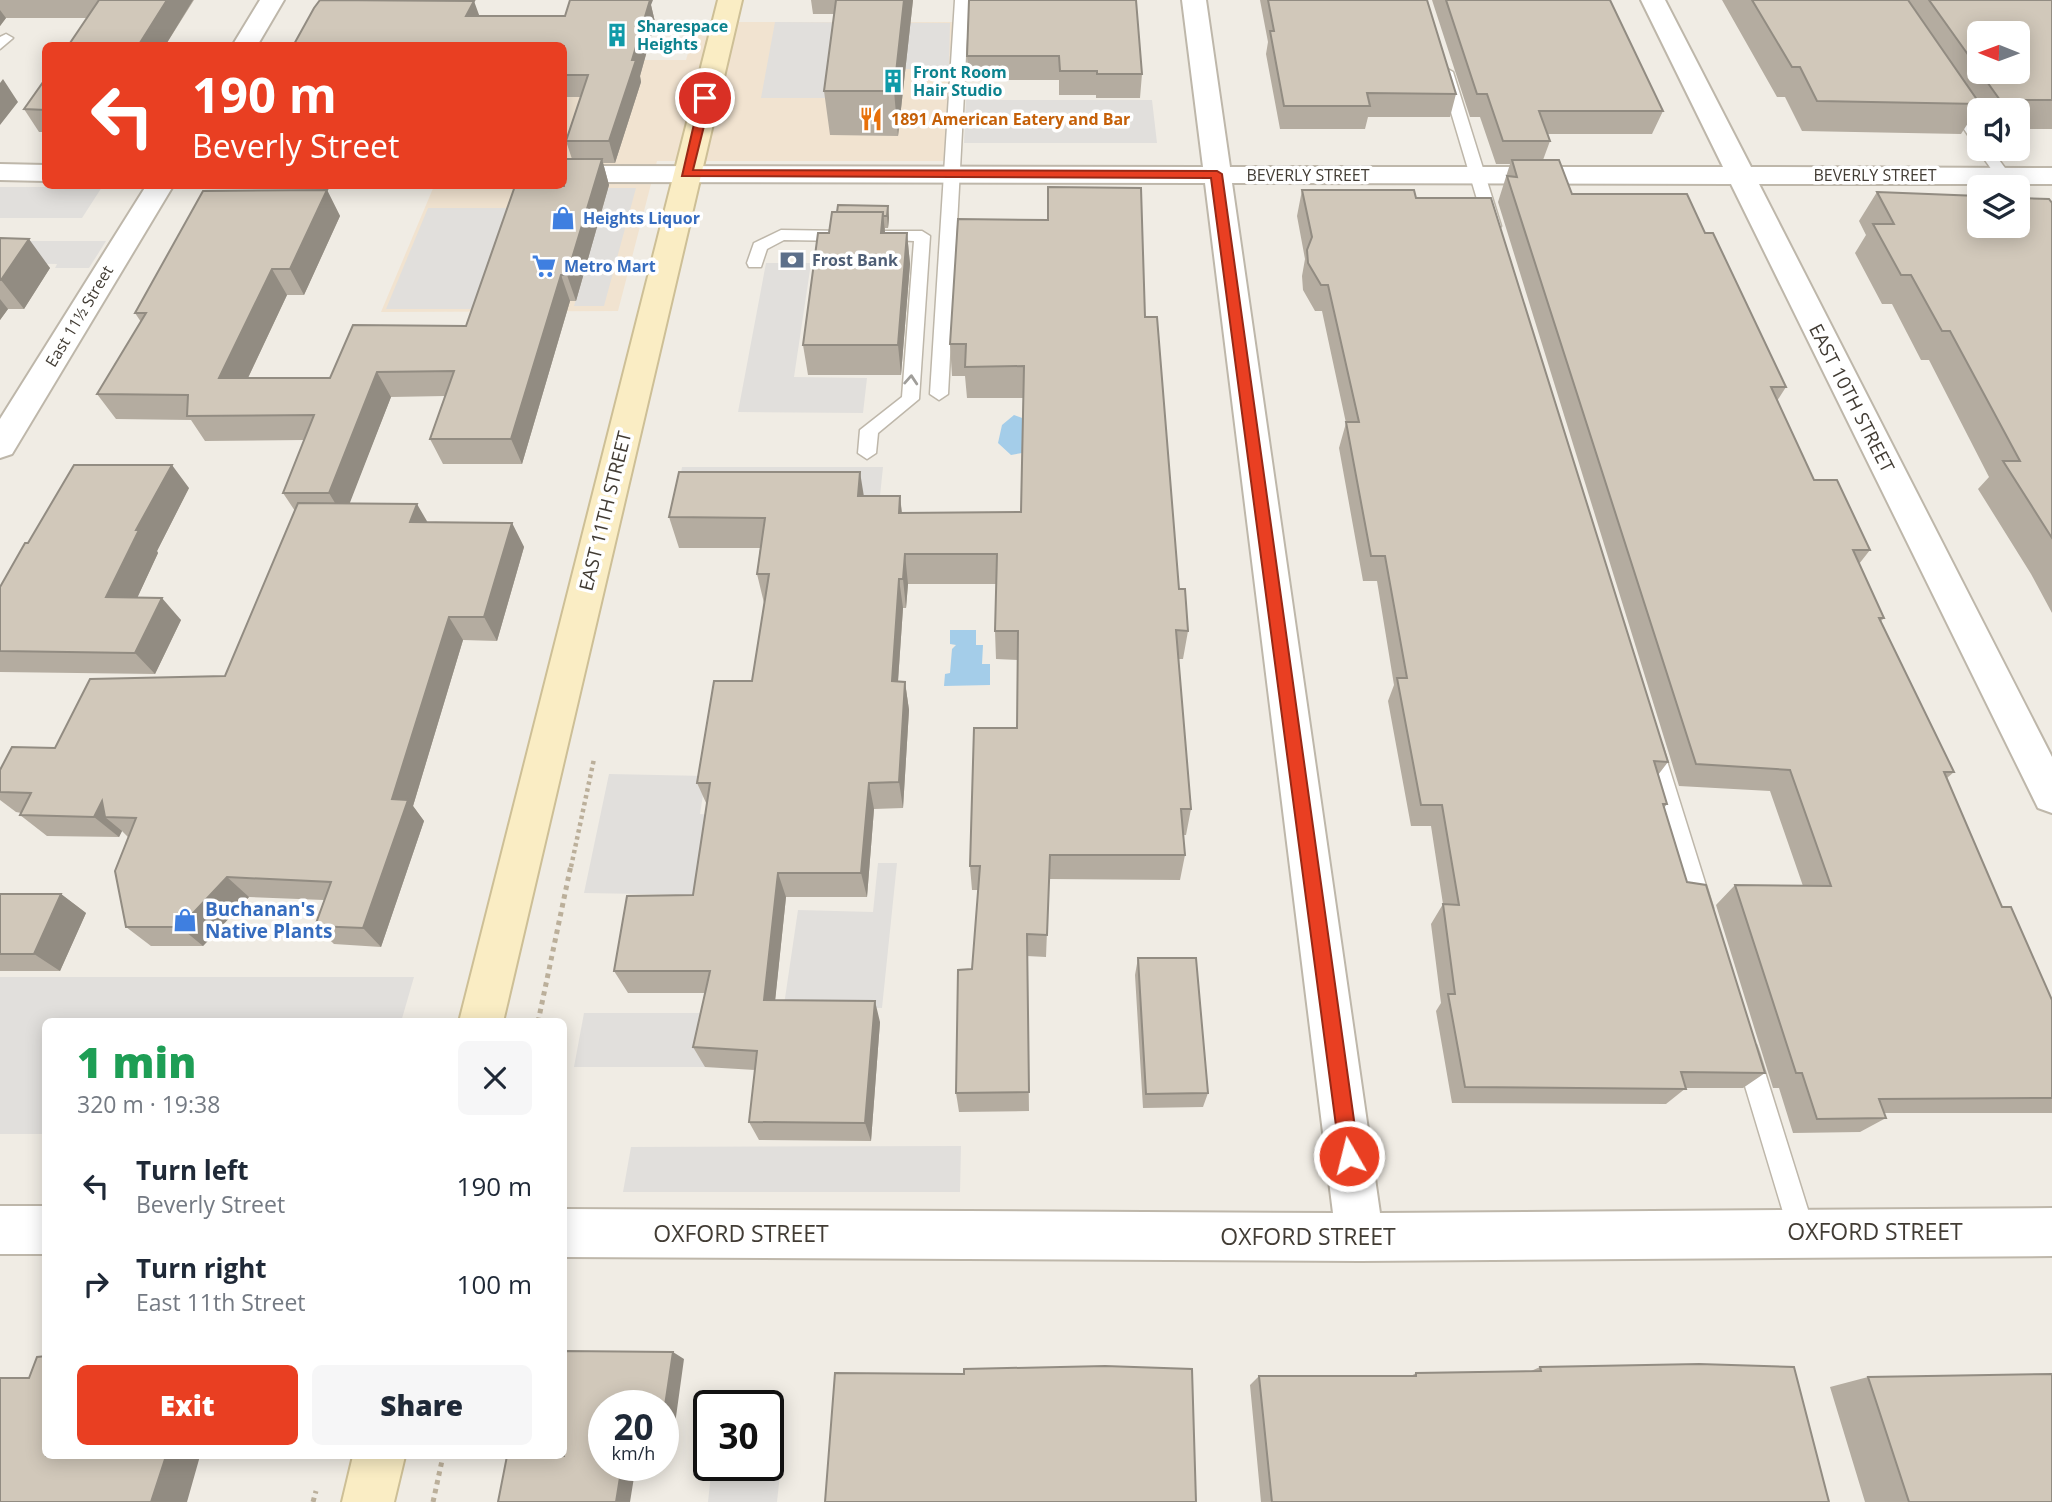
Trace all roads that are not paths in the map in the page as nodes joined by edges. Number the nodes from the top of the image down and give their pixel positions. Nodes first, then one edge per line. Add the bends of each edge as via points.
1 (272, 0) edge
2 (730, 0) edge
3 (962, 0) edge
4 (1194, 0) edge
5 (1653, 0) edge
6 (246, 42) edge
7 (1440, 50) edge
8 (1942, 87) edge
9 (1967, 123) edge
10 (0, 172) edge
11 (42, 173) edge
12 (567, 173) edge
13 (686, 174) junction
14 (953, 174) junction
15 (1217, 174) junction
16 (1740, 175) junction
17 (1478, 176) junction
18 (2052, 176) edge
19 (2030, 179) edge
20 (1967, 181) edge
21 (157, 189) edge
22 (781, 235) junction
23 (922, 242) junction
24 (1498, 243) edge
25 (755, 264) dead end
26 (939, 394) dead end
27 (0, 446) edge
28 (867, 453) dead end
29 (1646, 724) edge
30 (2052, 796) edge
31 (1707, 924) edge
32 (482, 1018) edge
33 (1740, 1031) edge
34 (0, 1230) edge
35 (42, 1230) edge
36 (1802, 1232) junction
37 (2052, 1232) edge
38 (567, 1233) edge
39 (1360, 1237) junction
40 (378, 1459) edge
41 (368, 1502) edge

1 - 6 street
2 - 13 main road, EAST 11TH STREET
3 - 14 lane
4 - 15 street
5 - 16 street, EAST 10TH STREET
7 - 17 lane
8 - 9 lane
10 - 11 street
12 - 13 street, BEVERLY STREET
13 - 14 street, BEVERLY STREET
13 - 32 main road, EAST 11TH STREET
14 - 15 street, BEVERLY STREET
14 - 26 lane
15 - 17 street, BEVERLY STREET
15 - 39 street
16 - 17 street, BEVERLY STREET
16 - 20 street, BEVERLY STREET
16 - 30 street, EAST 10TH STREET
17 - 24 lane
18 - 19 street, BEVERLY STREET
21 - 27 street, East 11½ Street
22 - 23 lane
22 - 23 lane via 809,248
22 - 25 lane via 764,242
28 -> 23 lane via 869,430 910,399
29 - 31 lane
33 - 36 lane
34 - 35 street
36 - 37 street, OXFORD STREET
36 - 39 street, OXFORD STREET
38 - 39 street, OXFORD STREET
40 - 41 main road

